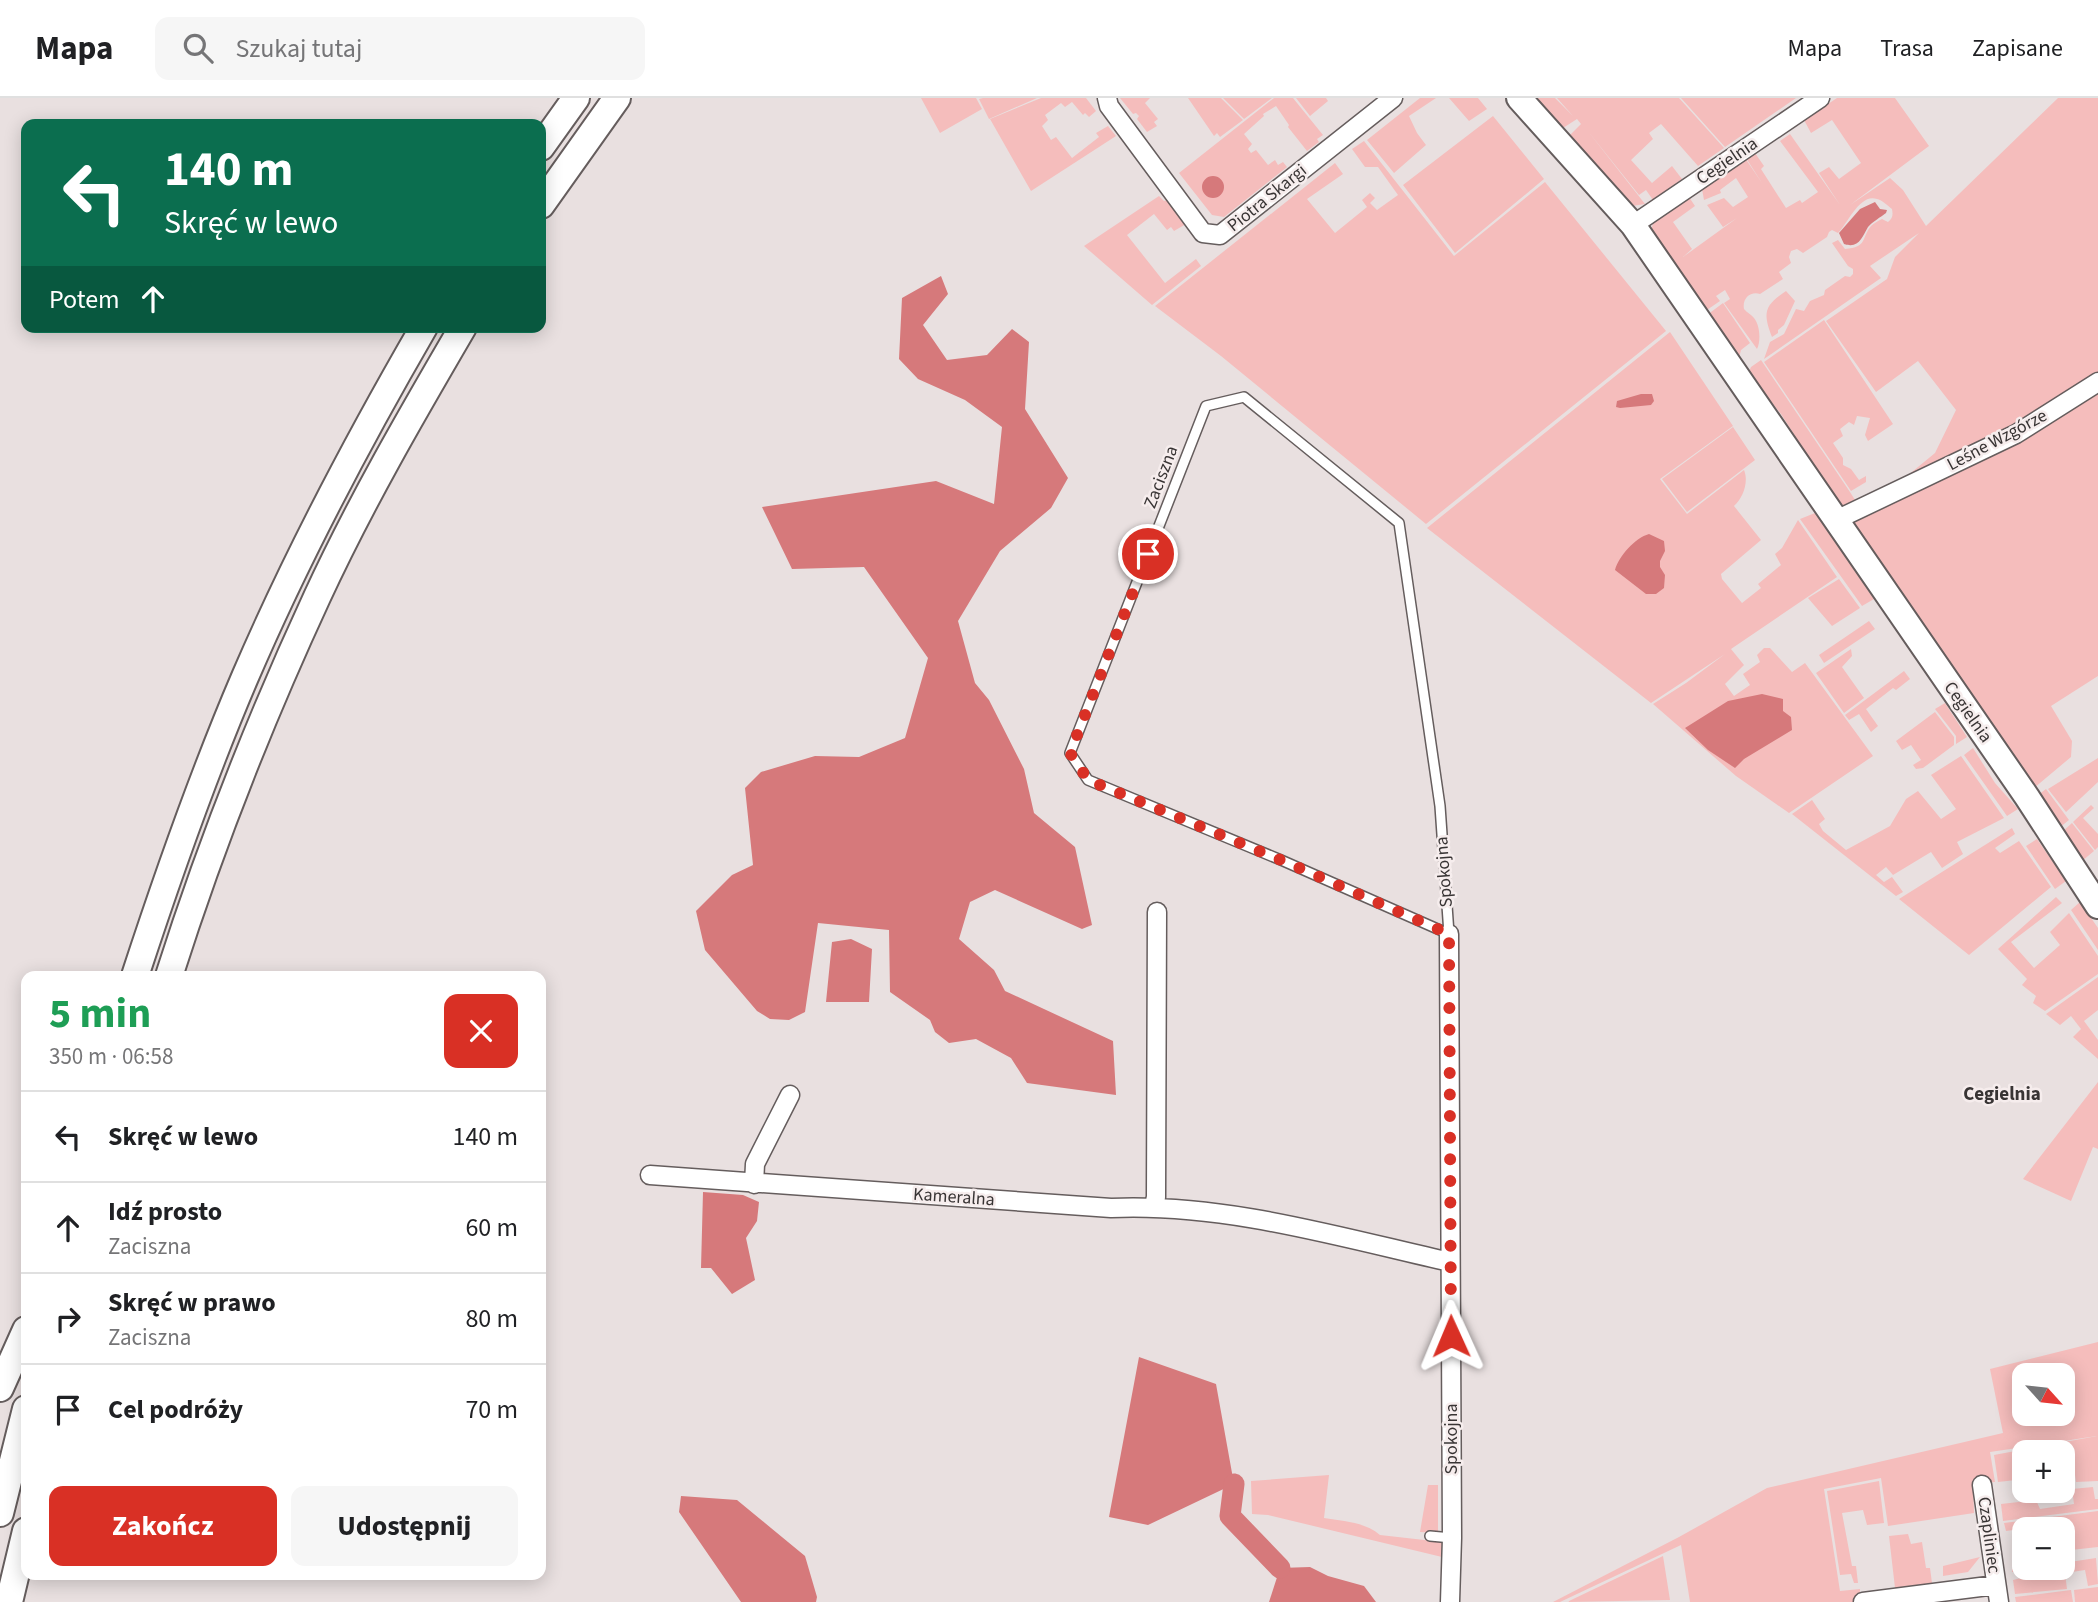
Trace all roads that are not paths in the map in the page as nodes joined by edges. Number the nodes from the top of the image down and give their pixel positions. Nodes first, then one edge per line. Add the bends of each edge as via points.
1 (576, 98) edge
2 (617, 98) edge
3 (1107, 98) edge
4 (1392, 98) edge
5 (1519, 98) edge
6 (1820, 98) edge
7 (546, 140) edge
8 (546, 198) edge
9 (1633, 225) junction
10 (421, 333) edge
11 (460, 333) edge
12 (2098, 382) edge
13 (1836, 520) junction
14 (1399, 523) joint
15 (2098, 906) edge
16 (1157, 912) dead end
17 (1449, 934) junction
18 (137, 971) edge
19 (171, 971) edge
20 (790, 1095) dead end
21 (650, 1175) dead end
22 (754, 1184) junction
23 (1154, 1206) junction
24 (1450, 1262) junction
25 (21, 1341) edge
26 (0, 1388) edge
27 (21, 1429) edge
28 (1982, 1485) dead end
29 (0, 1513) edge
30 (1430, 1536) dead end
31 (1452, 1538) junction
32 (21, 1552) edge
33 (1997, 1593) edge
34 (9, 1602) edge
35 (1450, 1602) edge
36 (1863, 1602) edge

1 - 7 main road
2 - 8 main road
3 - 4 street, Piotra Skargi via 1203,233 1220,235
5 - 9 street, Cegielnia
6 - 9 street, Cegielnia
9 - 13 street, Cegielnia
10 - 18 main road via 334,487 250,666 190,816
11 - 19 main road via 371,490 274,691
12 - 13 street, Leśne Wzgórze via 2016,434
13 - 15 street, Cegielnia
14 - 17 lane, Spokojna via 1440,806
14 - 17 lane, Zaciszna via 1244,397 1206,405 1070,753 1088,780
16 - 23 street
17 - 24 street, Spokojna
20 - 22 street via 755,1164
21 - 22 street, Kameralna
22 - 23 street, Kameralna via 1111,1208
23 - 24 street, Kameralna via 1249,1218
24 - 31 street, Spokojna
25 - 26 main road
27 - 29 main road
28 - 33 street, Czapliniec
30 - 31 lane
31 - 35 street, Spokojna
32 - 34 main road
33 - 36 street, Czapliniec

